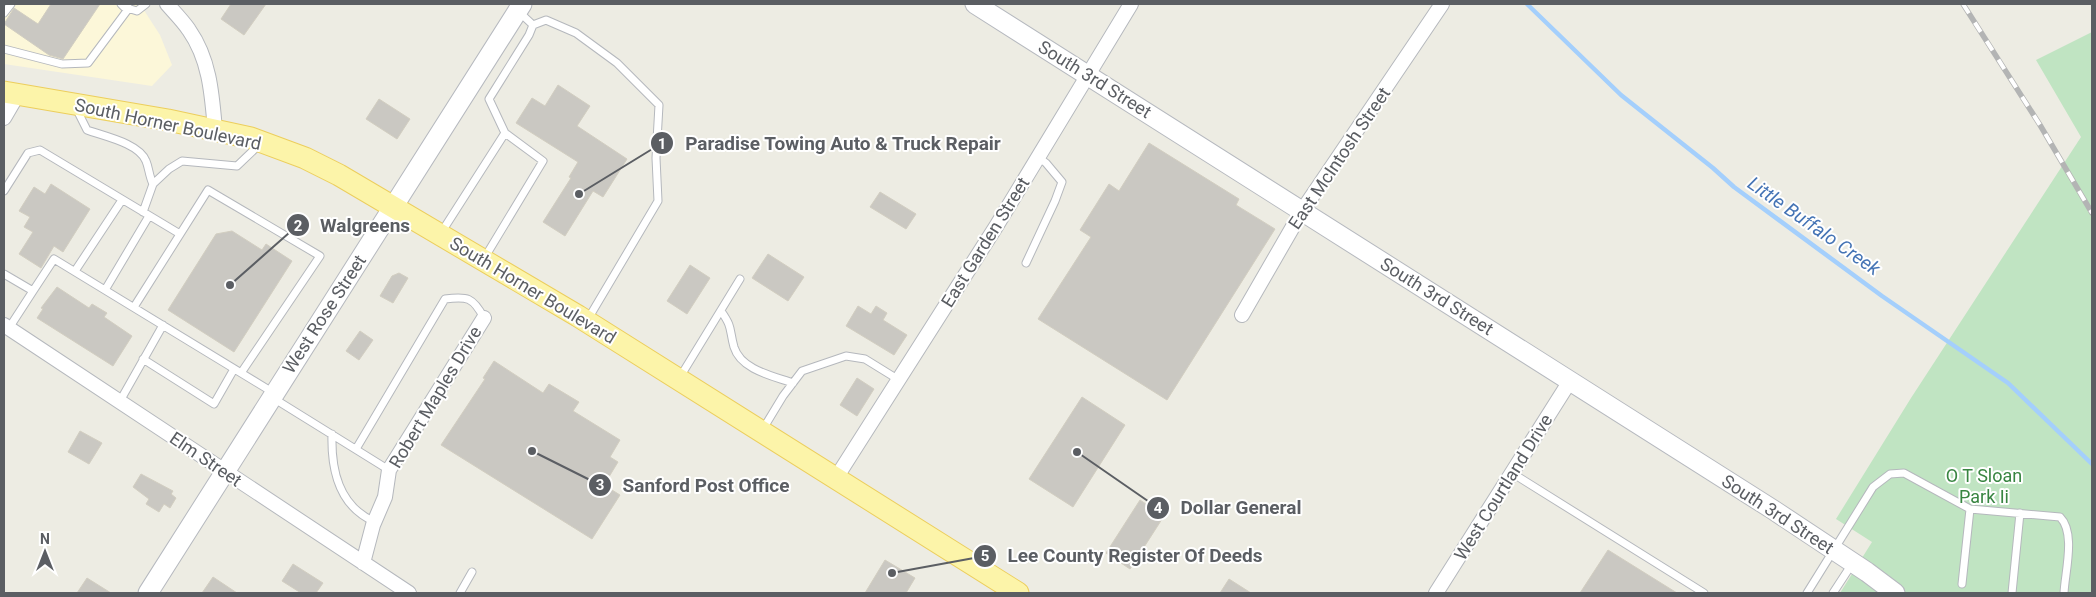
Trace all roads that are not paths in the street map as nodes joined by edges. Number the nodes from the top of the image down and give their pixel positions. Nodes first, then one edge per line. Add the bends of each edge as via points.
1 (11, 4) edge
2 (120, 4) edge
3 (146, 4) edge
4 (166, 4) edge
5 (975, 4) edge
6 (1131, 4) edge
7 (1442, 4) edge
8 (516, 6) edge
9 (130, 8) junction
10 (4, 13) edge
11 (533, 25) junction
12 (4, 49) edge
13 (1088, 75) junction
14 (11, 93) edge
15 (74, 103) junction
16 (4, 118) edge
17 (215, 130) junction
18 (505, 133) junction
19 (262, 142) junction
20 (1038, 157) junction
21 (153, 184) junction
22 (4, 191) edge
23 (122, 200) junction
24 (392, 207) junction
25 (1302, 211) junction
26 (146, 214) junction
27 (180, 234) junction
28 (440, 235) junction
29 (483, 260) junction
30 (1026, 264) dead end
31 (75, 271) junction
32 (4, 274) edge
33 (740, 279) dead end
34 (105, 290) junction
35 (33, 292) junction
36 (134, 307) junction
37 (721, 311) junction
38 (1242, 315) dead end
39 (484, 318) joint
40 (587, 322) junction
41 (163, 325) junction
42 (6, 326) edge
43 (143, 359) junction
44 (234, 369) junction
45 (241, 373) junction
46 (678, 379) junction
47 (899, 380) junction
48 (1570, 381) junction
49 (793, 383) junction
50 (272, 395) junction
51 (120, 401) junction
52 (762, 431) junction
53 (332, 434) junction
54 (356, 448) junction
55 (389, 470) junction
56 (224, 471) junction
57 (1512, 473) junction
58 (836, 478) junction
59 (1970, 509) junction
60 (2020, 513) junction
61 (374, 522) junction
62 (1834, 550) junction
63 (363, 563) junction
64 (1853, 563) junction
65 (472, 572) dead end
66 (1962, 584) dead end
67 (148, 593) edge
68 (409, 593) edge
69 (460, 593) edge
70 (1018, 593) edge
71 (1436, 593) edge
72 (1704, 593) edge
73 (1807, 593) edge
74 (1833, 593) edge
75 (1895, 593) edge
76 (2012, 593) edge
77 (2064, 593) edge

1 - 10 lane
2 - 9 lane
3 - 9 lane via 137,11
4 - 17 street via 190,30 203,57 212,87
5 - 13 street, South 3rd Street
6 - 13 street, East Garden Street
7 - 25 street, East McIntosh Street
8 - 11 lane
8 - 24 street, West Rose Street
9 - 12 lane via 88,63 62,64
11 - 18 lane via 489,99
11 - 40 lane via 546,20 576,33 617,63 659,105 658,201
13 - 20 street, East Garden Street
13 - 25 street, South 3rd Street
14 - 15 main road, South Horner Boulevard
14 - 16 street
15 - 17 main road, South Horner Boulevard
15 - 21 lane via 87,130 140,152
17 - 19 main road, South Horner Boulevard
18 - 28 lane
18 - 29 lane via 543,161
19 - 21 lane via 237,166 182,161
19 - 24 main road, South Horner Boulevard via 305,158
20 - 30 lane via 1062,182
20 - 47 street, East Garden Street
21 - 26 lane
22 - 23 lane via 28,153 40,150
23 - 26 lane
23 - 31 lane
24 - 28 main road, South Horner Boulevard
24 - 50 street, West Rose Street
25 - 38 street, East McIntosh Street
25 - 48 street, South 3rd Street
26 - 27 lane
26 - 34 lane
27 - 36 lane
27 - 45 lane via 208,190 320,256
28 - 29 main road, South Horner Boulevard
29 - 40 main road, South Horner Boulevard
31 - 34 lane
31 - 35 lane via 54,259
32 - 35 lane
33 - 37 lane
34 - 36 lane
35 - 42 lane
36 - 41 lane
37 - 46 lane
37 - 49 lane via 731,325 734,348 740,358 753,369
39 - 54 lane via 477,304 464,296 445,298
39 - 55 street, Robert Maples Drive
40 - 46 main road, South Horner Boulevard
41 - 43 lane
41 - 44 lane
42 - 51 street, Elm Street
43 - 44 lane via 214,404
43 - 51 lane
44 - 45 lane
45 - 50 lane
46 - 52 main road, South Horner Boulevard
47 - 49 lane via 865,358 846,356 802,371
47 - 58 street, East Garden Street
48 - 57 street, West Courtland Drive
48 - 62 street, South 3rd Street
49 - 52 lane
50 - 53 lane
50 - 56 street, West Rose Street
51 - 56 street, Elm Street
52 - 58 main road, South Horner Boulevard
53 - 54 lane
53 - 61 lane via 331,454 338,484 345,498
54 - 55 lane
55 - 61 street, Robert Maples Drive via 385,497
56 - 63 street, Elm Street
56 - 67 street, West Rose Street
57 - 71 street, West Courtland Drive
57 - 72 lane
58 - 70 main road, South Horner Boulevard
59 - 60 lane
59 - 62 lane via 1904,473 1890,474 1873,487
59 - 66 lane
60 - 76 lane
60 - 77 lane via 2060,517 2065,522 2069,536
61 - 63 street, Robert Maples Drive
62 - 64 street, South 3rd Street
62 - 73 lane
63 - 68 street, Elm Street
64 - 74 lane
64 - 75 street, South 3rd Street
65 - 69 lane

